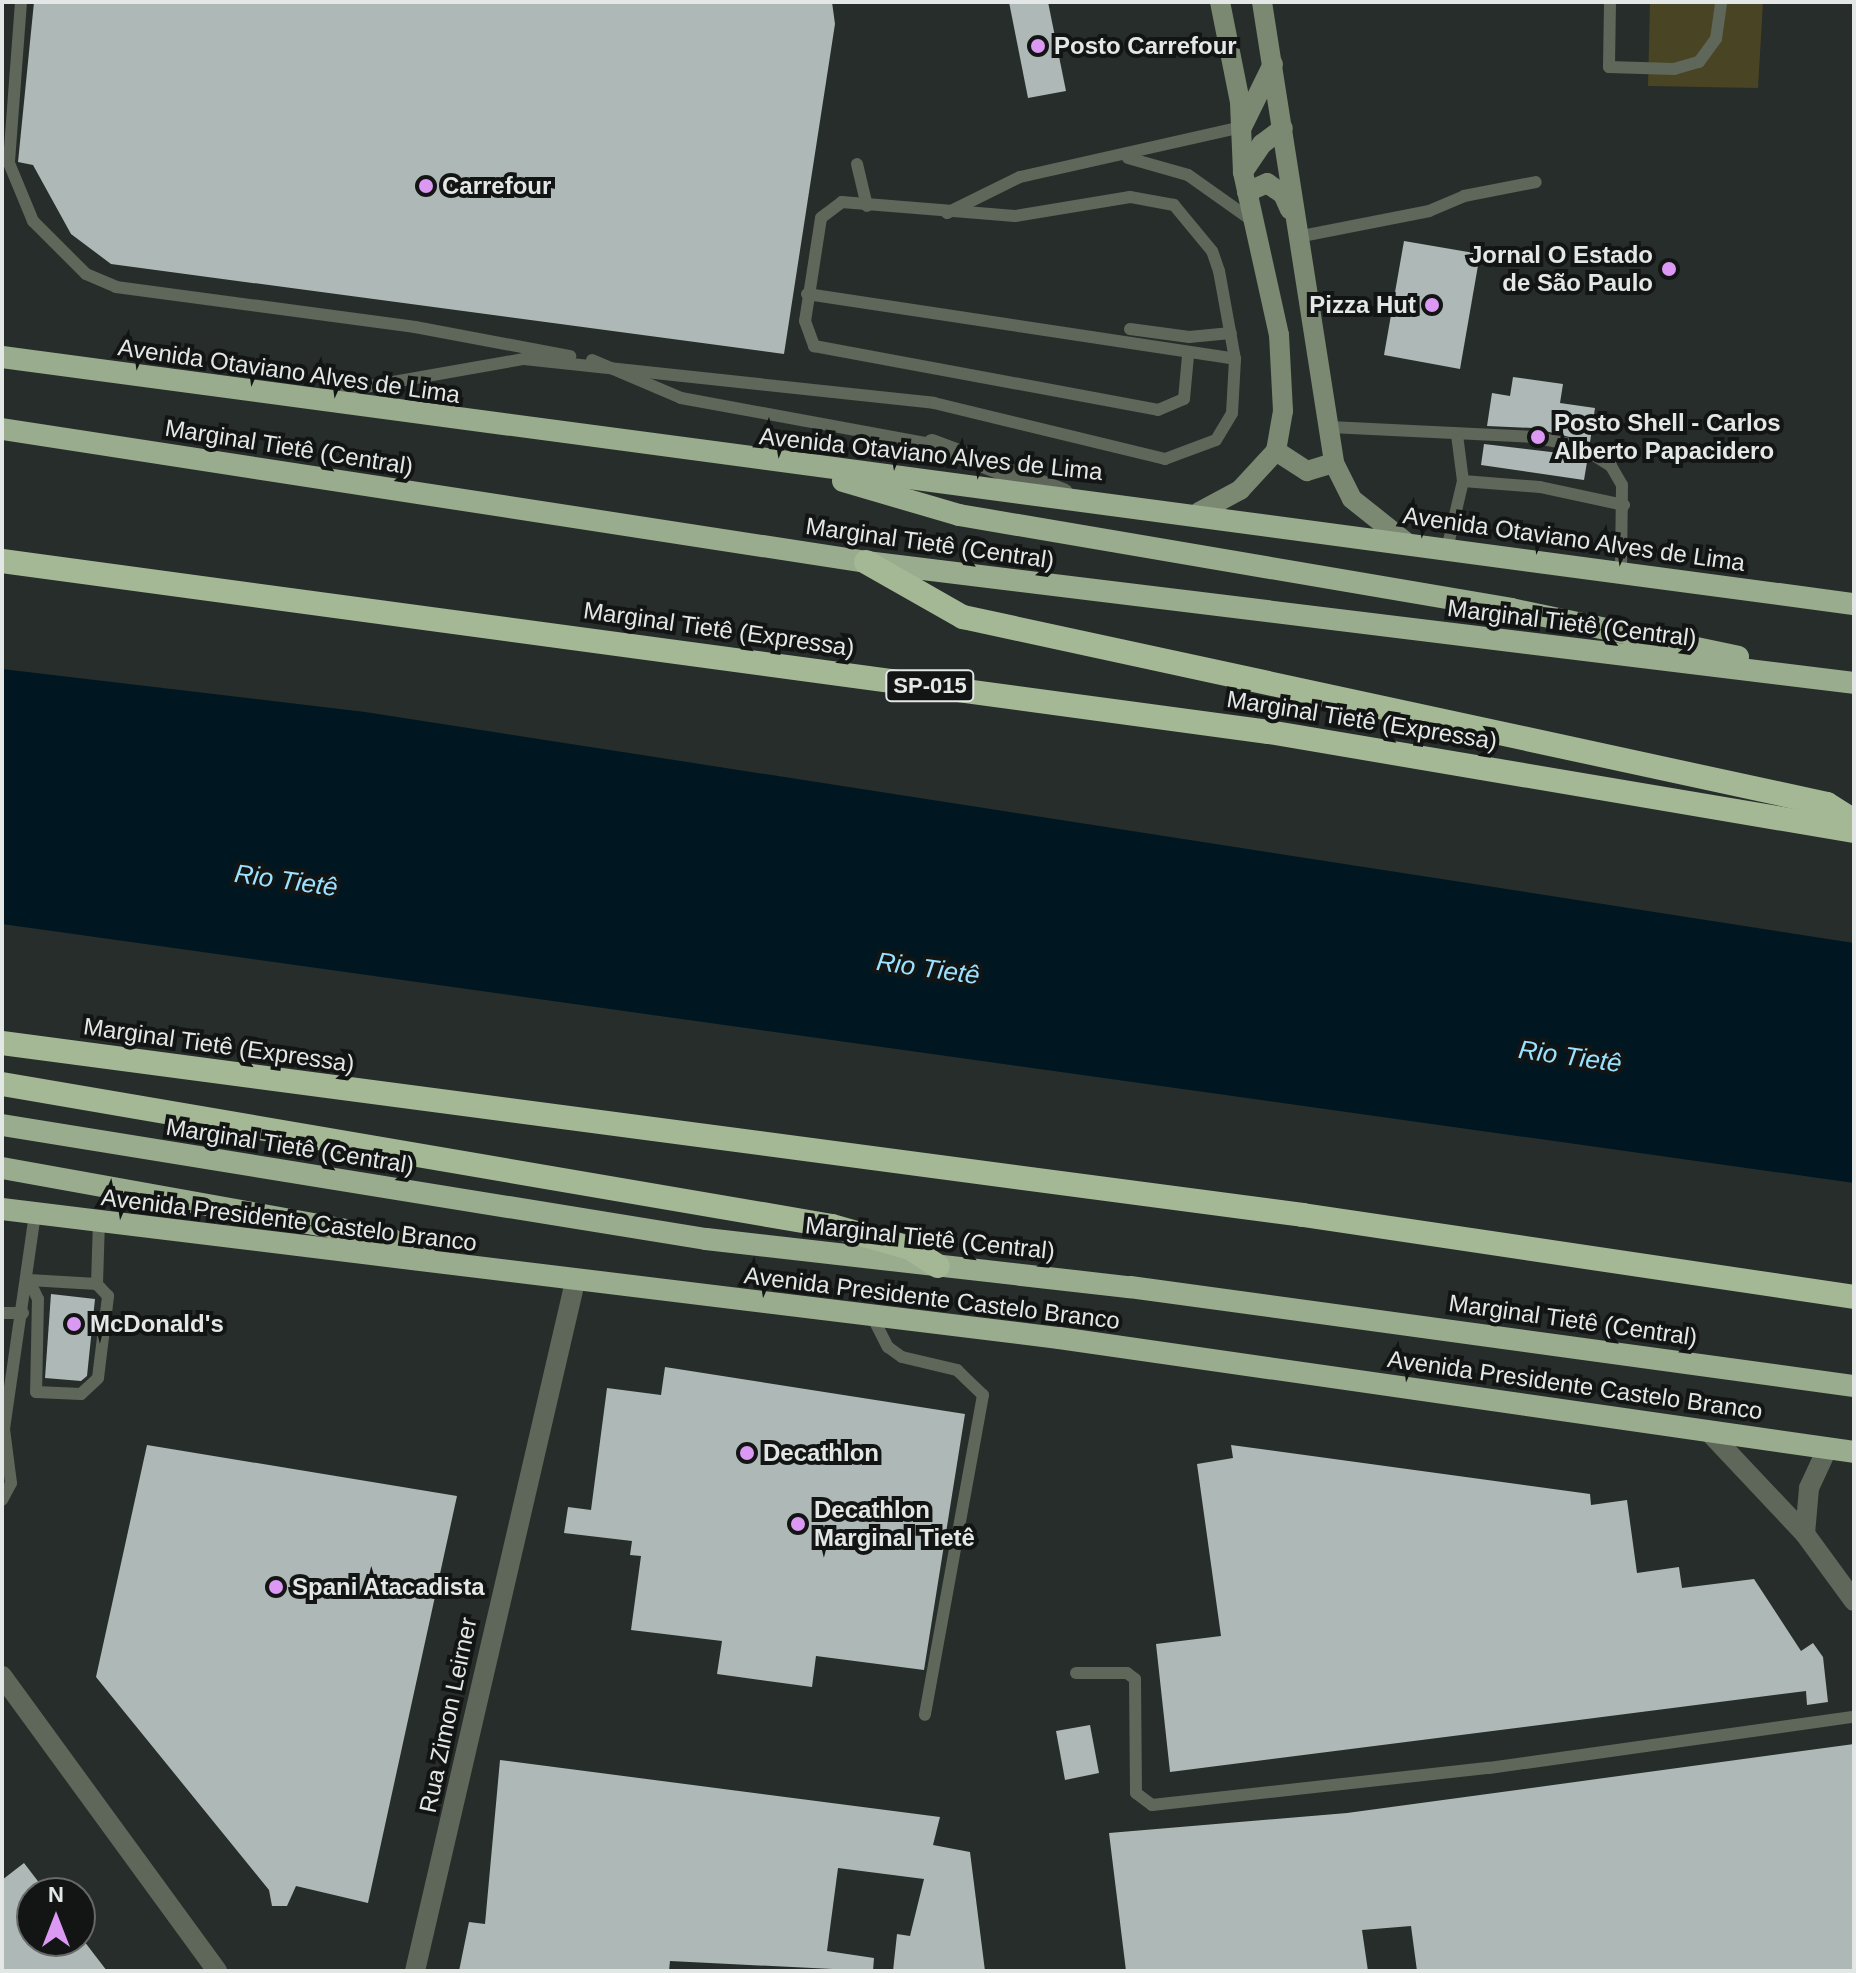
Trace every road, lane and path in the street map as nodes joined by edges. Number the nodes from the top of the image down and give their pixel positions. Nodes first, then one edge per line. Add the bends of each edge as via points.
1 (21, 2) edge
2 (1220, 2) edge
3 (1262, 2) edge
4 (1610, 2) edge
5 (1721, 2) edge
6 (1273, 64) junction
7 (1242, 127) junction
8 (1283, 128) junction
9 (1125, 157) junction
10 (857, 164) dead end
11 (1243, 172) junction
12 (1536, 182) dead end
13 (1247, 192) junction
14 (867, 206) junction
15 (944, 214) junction
16 (1254, 222) junction
17 (1295, 227) junction
18 (807, 294) junction
19 (1130, 329) dead end
20 (1231, 333) junction
21 (1188, 356) junction
22 (2, 357) edge
23 (1235, 359) junction
24 (298, 398) junction
25 (1330, 427) junction
26 (2, 429) edge
27 (1457, 435) junction
28 (932, 444) joint
29 (1276, 451) junction
30 (1334, 463) junction
31 (783, 464) junction
32 (1463, 481) junction
33 (1067, 494) junction
34 (1624, 505) junction
35 (1199, 512) junction
36 (1406, 542) junction
37 (1447, 549) junction
38 (2, 561) edge
39 (866, 562) junction
40 (1621, 573) junction
41 (1854, 604) edge
42 (1829, 680) junction
43 (1854, 683) edge
44 (1854, 821) edge
45 (1854, 831) edge
46 (2, 1043) edge
47 (2, 1084) edge
48 (2, 1125) edge
49 (2, 1168) edge
50 (2, 1209) edge
51 (35, 1213) junction
52 (99, 1221) junction
53 (938, 1266) junction
54 (442, 1267) junction
55 (29, 1280) junction
56 (575, 1282) junction
57 (97, 1284) junction
58 (1854, 1297) edge
59 (2, 1313) edge
60 (23, 1313) junction
61 (872, 1316) junction
62 (1854, 1386) edge
63 (3, 1430) edge
64 (1707, 1430) junction
65 (1827, 1449) junction
66 (1854, 1452) edge
67 (2, 1500) edge
68 (1805, 1534) junction
69 (1854, 1601) edge
70 (1076, 1673) dead end
71 (2, 1676) edge
72 (925, 1715) dead end
73 (1854, 1717) edge
74 (217, 1971) edge
75 (415, 1971) edge

1 - 28 lane, bridge via 9,163 33,221 86,274 116,287 415,327 592,360 681,398
2 - 7 main road
3 - 6 main road
4 - 5 lane via 1609,67 1674,69 1699,62 1716,39
6 - 7 main road
6 - 8 main road
7 - 9 lane
7 - 11 main road
8 - 11 main road via 1262,144
8 - 17 main road
9 - 15 lane via 1020,177
9 - 16 lane via 1188,175
10 - 14 lane
11 - 13 main road
12 - 17 lane via 1464,196 1429,211
13 - 16 main road
13 - 17 main road via 1267,183 1283,194
14 - 15 lane
14 - 18 lane via 833,204 821,218
15 - 20 lane via 1015,216 1130,197 1174,205 1212,251
16 - 29 main road via 1283,371
17 - 25 main road
18 - 21 lane via 1062,329
18 - 21 lane via 805,321 814,346 1158,410 1184,399
19 - 20 lane via 1189,337
20 - 23 lane
21 - 23 lane
22 - 24 highway, Avenida Otaviano Alves de Lima
23 - 24 lane via 1232,413 1216,440 1165,459 934,403 524,359
24 - 31 highway, Avenida Otaviano Alves de Lima
25 - 27 lane
25 - 30 main road
26 - 39 highway, Marginal Tietê (Central)
27 - 32 lane
27 - 34 lane via 1532,437 1579,446 1611,466 1622,485
28 - 33 street
29 - 30 main road via 1307,471
29 - 35 main road via 1240,490
30 - 36 main road via 1352,499
31 - 33 highway, Avenida Otaviano Alves de Lima
31 - 42 highway via 959,515 1511,609
32 - 34 lane via 1540,487
32 - 37 lane
33 - 35 highway, Avenida Otaviano Alves de Lima
34 - 40 lane
35 - 36 highway, Avenida Otaviano Alves de Lima
36 - 37 highway, Avenida Otaviano Alves de Lima
37 - 40 highway, Avenida Otaviano Alves de Lima
38 - 45 highway, Marginal Tietê (Expressa) / SP-015 via 1269,732
39 - 42 highway, Marginal Tietê (Central)
39 - 44 highway via 963,617 1827,804
40 - 41 highway, Avenida Otaviano Alves de Lima
42 - 43 highway, Marginal Tietê (Central)
46 - 58 highway, Marginal Tietê (Expressa) via 1303,1215
47 - 53 highway via 832,1226 910,1248
48 - 53 highway, Marginal Tietê (Central) via 706,1239
49 - 54 highway via 387,1237
50 - 51 highway, Avenida Presidente Castelo Branco
51 - 52 highway, Avenida Presidente Castelo Branco
51 - 55 lane
52 - 54 highway, Avenida Presidente Castelo Branco
52 - 57 lane
53 - 62 highway, Marginal Tietê (Central)
54 - 56 highway, Avenida Presidente Castelo Branco
55 - 57 lane
55 - 57 lane via 38,1299 33,1376 36,1392 44,1396 81,1394 98,1378 108,1296
55 - 60 lane
56 - 61 highway, Avenida Presidente Castelo Branco
56 - 75 street, Rua Zimon Leirner
59 - 60 lane
60 - 63 lane
61 - 64 highway, Avenida Presidente Castelo Branco
61 - 72 lane via 888,1347 902,1357 957,1370 983,1395
63 - 67 lane via 11,1483
64 - 65 highway, Avenida Presidente Castelo Branco
64 - 68 street
65 - 66 highway, Avenida Presidente Castelo Branco
65 - 68 street via 1809,1488
68 - 69 street
70 - 73 lane via 1127,1673 1135,1679 1136,1793 1152,1805 1489,1768
71 - 74 street

